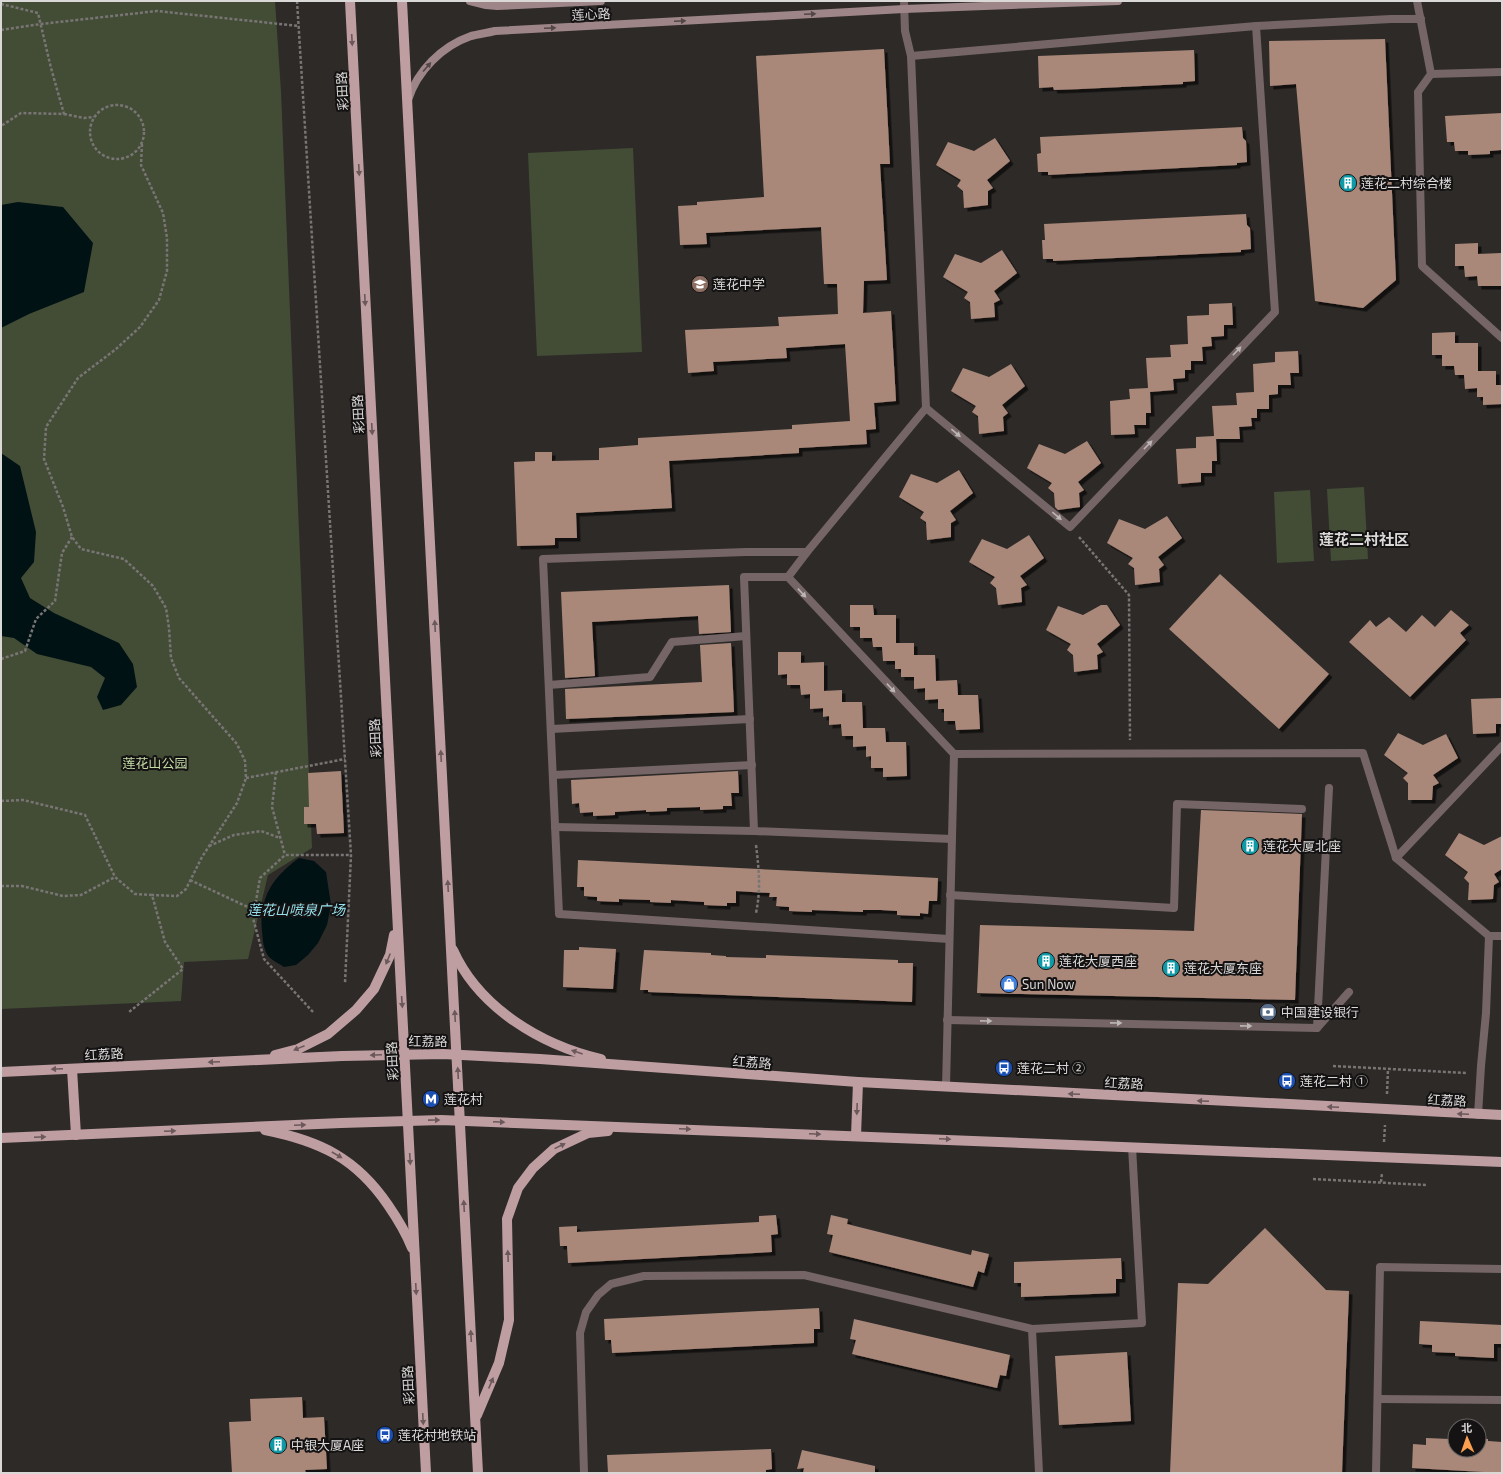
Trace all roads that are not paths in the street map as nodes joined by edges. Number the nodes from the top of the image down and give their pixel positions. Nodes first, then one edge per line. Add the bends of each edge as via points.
1 (350, 1) edge
2 (402, 1) edge
3 (601, 1) edge
4 (1118, 1) edge
5 (1418, 1) edge
6 (474, 2) edge
7 (904, 5) edge
8 (1421, 19) junction
9 (1256, 26) junction
10 (911, 56) junction
11 (1502, 72) edge
12 (1430, 74) junction
13 (408, 101) junction
14 (1502, 338) edge
15 (926, 408) junction
16 (807, 552) junction
17 (788, 578) junction
18 (746, 636) junction
19 (549, 685) junction
20 (750, 719) junction
21 (551, 729) junction
22 (1502, 746) edge
23 (954, 754) junction
24 (752, 765) junction
25 (553, 775) junction
26 (1329, 788) dead end
27 (1302, 810) dead end
28 (1386, 825) dead end
29 (555, 827) junction
30 (754, 831) junction
31 (952, 838) junction
32 (1396, 858) junction
33 (950, 895) junction
34 (397, 921) junction
35 (1489, 936) junction
36 (1502, 936) edge
37 (949, 939) junction
38 (451, 946) junction
39 (1349, 992) dead end
40 (947, 1020) junction
41 (1316, 1028) junction
42 (404, 1054) junction
43 (457, 1054) junction
44 (253, 1060) junction
45 (642, 1067) junction
46 (72, 1069) junction
47 (1, 1072) edge
48 (858, 1082) junction
49 (946, 1087) junction
50 (1478, 1115) junction
51 (1502, 1115) edge
52 (408, 1120) junction
53 (460, 1120) junction
54 (233, 1128) junction
55 (656, 1128) junction
56 (76, 1135) junction
57 (856, 1136) junction
58 (1, 1138) edge
59 (1132, 1147) junction
60 (1502, 1162) edge
61 (415, 1257) junction
62 (1502, 1269) edge
63 (1032, 1328) junction
64 (1378, 1399) junction
65 (1502, 1400) edge
66 (476, 1419) junction
67 (426, 1473) edge
68 (478, 1473) edge
69 (584, 1473) edge
70 (1039, 1473) edge
71 (1376, 1473) edge

1 -> 34 main road, 彩田路
2 - 13 main road
3 - 6 main road, 莲心路 via 509,6
4 - 7 main road, 莲心路
5 - 8 street
7 - 10 street via 905,31
13 -> 7 main road, 莲心路 via 416,81 428,66 440,54 472,36 511,30
8 - 9 street
8 - 12 street
9 - 10 street
15 -> 9 street via 1070,527 1275,312
10 - 15 street
11 - 12 street
12 - 14 street via 1418,92 1422,266
38 -> 13 main road
15 - 16 street
16 - 17 street
16 - 19 street via 543,559
17 - 18 street via 744,577
17 -> 23 street
18 - 19 street via 672,642 650,677
18 - 20 street
19 - 21 street
20 - 21 street
20 - 24 street
21 - 25 street
22 - 32 street
23 - 31 street
23 - 32 street via 1363,753
24 - 25 street
24 - 30 street
25 - 29 street
26 - 41 street
27 - 33 street via 1177,804 1174,908
28 - 32 street
29 - 30 street
29 - 37 street via 559,914
30 - 31 street
31 - 33 street
32 - 35 street
33 - 37 street
34 -> 42 main road, 彩田路
34 -> 44 main road via 390,955 374,989 356,1010 328,1034 298,1049
35 - 36 street
35 - 50 street
37 - 40 street
43 -> 38 main road
45 -> 38 main road via 588,1056 549,1041 525,1028 483,994 463,969
39 - 41 street
40 -> 41 street
40 - 49 street
42 - 43 main road, 红荔路
42 -> 44 main road, 红荔路
42 - 52 main road, 彩田路
43 - 45 main road, 红荔路
53 -> 43 main road
44 -> 46 main road, 红荔路
45 - 48 main road, 红荔路
46 -> 47 main road, 红荔路
46 - 56 main road
48 - 49 main road, 红荔路
48 -> 57 main road
50 -> 49 main road, 红荔路
50 - 51 main road, 红荔路
52 -> 53 main road
54 -> 52 main road
52 -> 61 main road, 彩田路
53 -> 55 main road
66 -> 53 main road
56 -> 54 main road
54 -> 61 main road via 264,1130 296,1138 325,1149 346,1161 362,1174 385,1200 405,1233
55 -> 57 main road
66 -> 55 main road via 499,1363 509,1320 507,1219 518,1188 533,1168 554,1149 588,1133
58 -> 56 main road
57 -> 59 main road
59 - 60 main road
59 - 63 street via 1142,1323
61 -> 67 main road, 彩田路
62 - 64 street via 1380,1267
63 - 69 street via 804,1275 644,1276 611,1284 598,1295 586,1312 580,1333
63 - 70 street
64 - 65 street
64 - 71 street
66 - 68 main road

